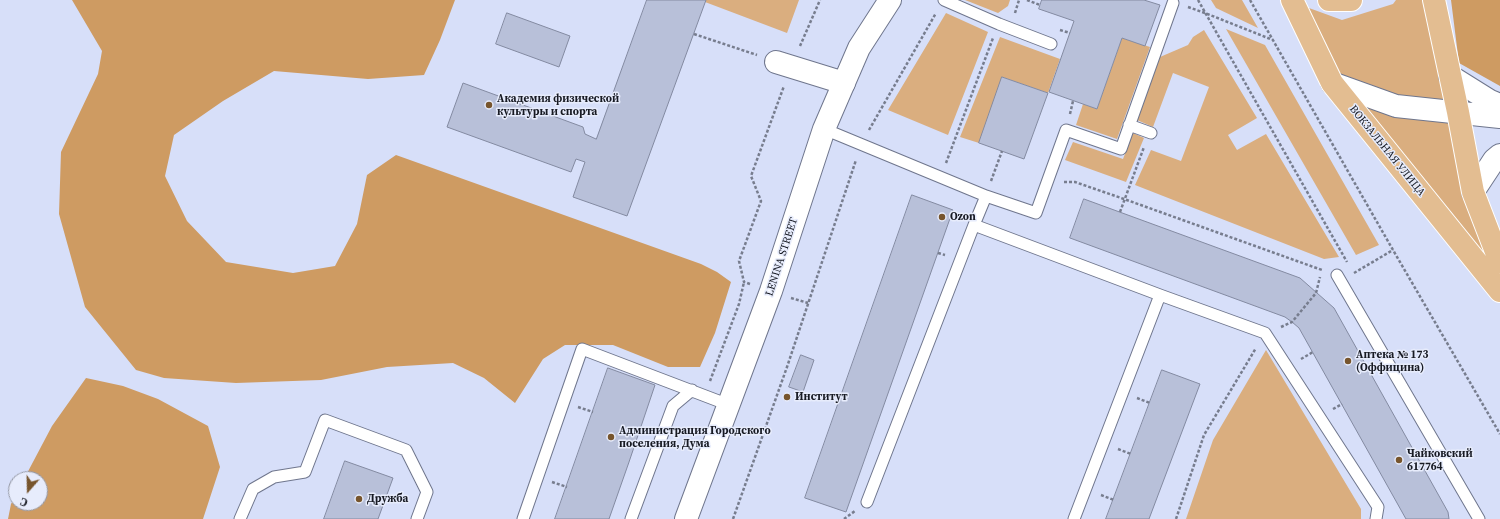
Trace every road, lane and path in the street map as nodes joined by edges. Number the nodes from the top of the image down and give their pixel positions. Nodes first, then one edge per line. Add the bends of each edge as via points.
1 (820, 0) edge
2 (890, 0) edge
3 (1019, 0) edge
4 (1027, 0) edge
5 (1198, 0) edge
6 (1250, 0) edge
7 (1292, 0) edge
8 (1329, 0) edge
9 (1351, 0) edge
10 (1434, 0) edge
11 (941, 3) edge
12 (1173, 3) dead end
13 (1040, 5) dead end
14 (1205, 13) junction
15 (999, 24) junction
16 (694, 34) dead end
17 (1273, 40) junction
18 (1051, 44) dead end
19 (784, 64) junction
20 (1450, 76) junction
21 (844, 83) junction
22 (1332, 83) junction
23 (1500, 105) edge
24 (1458, 112) junction
25 (1500, 117) edge
26 (1130, 125) junction
27 (824, 129) junction
28 (1150, 133) joint
29 (861, 144) junction
30 (1002, 151) dead end
31 (1500, 155) edge
32 (940, 177) junction
33 (1047, 181) junction
34 (1473, 192) junction
35 (986, 196) junction
36 (1124, 199) junction
37 (1120, 212) dead end
38 (974, 225) junction
39 (1392, 250) junction
40 (1500, 262) edge
41 (1350, 266) dead end
42 (1321, 270) junction
43 (1337, 275) junction
44 (744, 282) junction
45 (1500, 290) edge
46 (771, 291) junction
47 (1160, 294) junction
48 (808, 303) junction
49 (1265, 333) junction
50 (692, 390) junction
51 (705, 394) junction
52 (729, 405) junction
53 (1500, 434) edge
54 (867, 502) dead end
55 (688, 518) edge
56 (240, 519) edge
57 (417, 519) edge
58 (523, 519) edge
59 (631, 519) edge
60 (733, 519) edge
61 (1074, 519) edge
62 (1176, 519) edge
63 (1376, 519) edge
64 (1478, 519) edge

1 - 19 path
2 - 21 street, LENINA STREET via 859,48
3 - 15 path via 1015,13
4 - 13 path
5 - 14 path
6 - 17 path
7 - 22 main road, ВОКЗАЛЬНАЯ УЛИЦА
8 - 9 main road
10 - 20 main road
11 - 15 lane
11 - 29 path
12 - 26 lane
14 - 17 path
14 - 41 path
15 - 18 lane
15 - 32 path
16 - 19 path
17 - 39 path
19 - 21 street
19 - 44 path via 751,176 761,201 739,262
20 - 23 street
20 - 24 main road
21 - 27 street, LENINA STREET
22 - 24 street via 1396,106
22 - 45 main road, ВОКЗАЛЬНАЯ УЛИЦА
24 - 25 street
24 - 34 main road
26 - 28 lane
26 - 33 lane via 1121,149 1066,130
27 - 29 lane
27 - 46 street, LENINA STREET
28 - 36 path
29 - 32 lane
29 - 48 path
30 - 35 path
31 - 34 street
32 - 35 lane
33 - 35 lane via 1036,212
33 - 36 path via 1075,182
34 - 40 main road
35 - 38 lane
36 - 37 path
36 - 42 path
38 - 47 lane
38 - 54 lane
39 - 43 path via 1354,273
39 - 53 path
42 - 43 path
42 - 49 path via 1316,293 1292,322
43 - 64 lane
44 - 46 path
44 - 51 path via 739,304
46 - 48 path
46 - 52 street, LENINA STREET
47 - 49 lane
47 - 61 lane
48 - 60 path
49 - 62 path via 1204,435
49 - 63 lane via 1378,507
50 - 51 lane
50 - 58 lane via 582,349
50 - 59 lane via 673,406
51 - 52 lane
52 - 55 street, LENINA STREET
56 - 57 lane via 253,489 274,477 305,472 325,420 406,450 427,492

